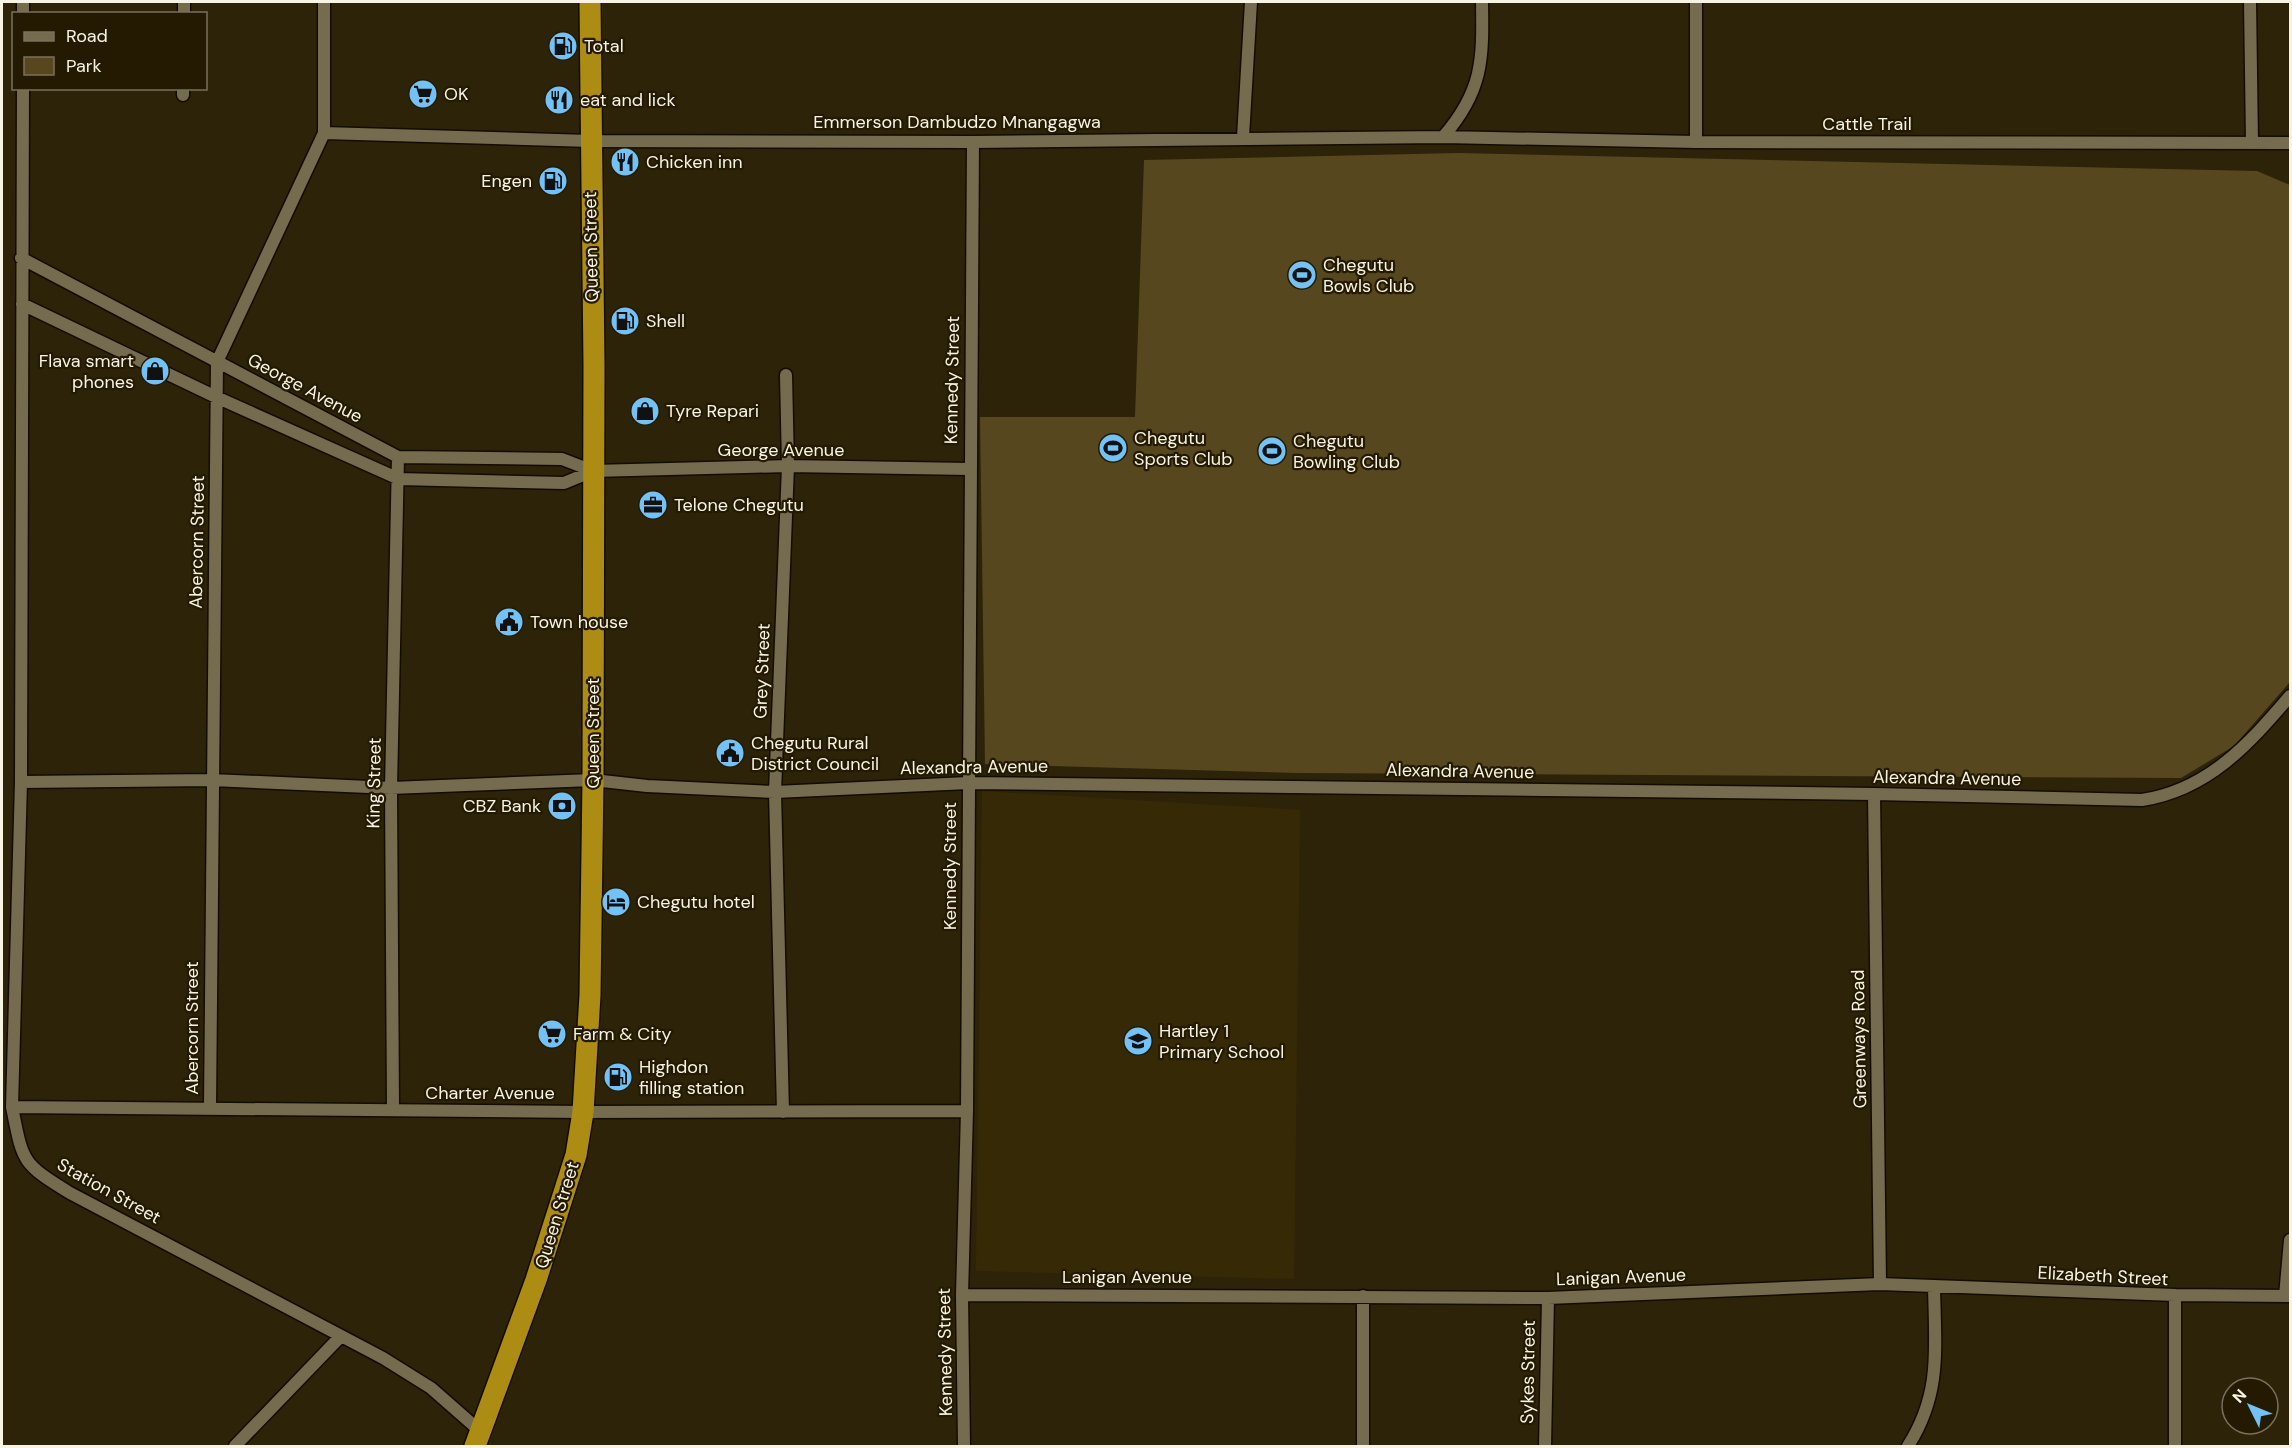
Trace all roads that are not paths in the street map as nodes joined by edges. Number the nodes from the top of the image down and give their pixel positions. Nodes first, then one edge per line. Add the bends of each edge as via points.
1 (324, 2) edge
2 (590, 2) edge
3 (1251, 2) edge
4 (1482, 2) edge
5 (1696, 2) edge
6 (2250, 2) edge
7 (23, 90) edge
8 (324, 133) junction
9 (1243, 137) junction
10 (1443, 137) junction
11 (590, 141) junction
12 (973, 141) junction
13 (1696, 142) junction
14 (2252, 143) junction
15 (2290, 143) edge
16 (21, 258) junction
17 (21, 304) junction
18 (217, 362) junction
19 (786, 375) dead end
20 (216, 397) junction
21 (398, 457) junction
22 (788, 466) junction
23 (969, 469) junction
24 (593, 471) junction
25 (399, 479) junction
26 (2290, 696) edge
27 (212, 780) junction
28 (593, 780) junction
29 (21, 782) junction
30 (968, 783) junction
31 (391, 788) junction
32 (775, 792) junction
33 (1874, 794) junction
34 (12, 1107) junction
35 (210, 1107) junction
36 (393, 1110) junction
37 (967, 1111) junction
38 (583, 1112) junction
39 (783, 1112) junction
40 (2290, 1240) edge
41 (1880, 1284) junction
42 (1934, 1286) junction
43 (962, 1294) junction
44 (2175, 1295) junction
45 (1363, 1296) junction
46 (2288, 1296) edge
47 (1548, 1298) junction
48 (341, 1336) junction
49 (478, 1438) edge
50 (235, 1446) edge
51 (964, 1446) edge
52 (1363, 1446) edge
53 (1545, 1446) edge
54 (1908, 1446) edge
55 (2175, 1446) edge

1 - 8 street, Abercorn Street
2 - 11 highway, Queen Street
3 - 9 street
4 - 10 street via 1483,44 1477,85 1461,116
5 - 13 street
6 - 14 street
7 - 16 street, Station Street
8 - 11 street, Emmerson Dambudzo Mnangagwa
8 - 18 street, Abercorn Street
9 - 10 street, Emmerson Dambudzo Mnangagwa
9 - 12 street, Emmerson Dambudzo Mnangagwa
10 - 13 street, Cattle Trail
11 - 12 street, Emmerson Dambudzo Mnangagwa
11 - 24 highway, Queen Street
12 - 23 street, Kennedy Street
13 - 14 street, Cattle Trail
14 - 15 street, Cattle Trail
16 - 17 street, Station Street
16 - 18 street, George Avenue
17 - 20 street, George Avenue
17 - 29 street, Station Street
18 - 20 street, Abercorn Street
18 - 21 street, George Avenue
19 - 22 street, Grey Street
20 - 25 street, George Avenue
20 - 27 street, Abercorn Street
21 - 24 street, George Avenue via 562,459
21 - 25 street, King Street
22 - 23 street, George Avenue
22 - 24 street, George Avenue
22 - 32 street, Grey Street
23 - 30 street, Kennedy Street
24 - 25 street, George Avenue via 564,483
24 - 28 highway, Queen Street
25 - 31 street, King Street
26 - 33 street, Alexandra Avenue via 2238,753 2179,792 2164,797 2142,800
27 - 29 street, Alexandra Avenue
27 - 31 street, Alexandra Avenue
27 - 35 street, Abercorn Street
28 - 31 street, Alexandra Avenue
28 - 32 street, Alexandra Avenue
28 - 38 highway, Queen Street via 590,995
29 - 34 street, Station Street
30 - 32 street, Alexandra Avenue
30 - 33 street, Alexandra Avenue
30 - 37 street, Kennedy Street
31 - 36 street, King Street
32 - 39 street, Grey Street
33 - 41 street, Greenways Road
34 - 35 street, Charter Avenue
34 - 48 street, Station Street via 21,1154 44,1177
35 - 36 street, Charter Avenue
36 - 38 street, Charter Avenue
37 - 39 street, Charter Avenue
37 - 43 street, Kennedy Street
38 - 39 street, Charter Avenue
38 - 49 highway, Queen Street via 576,1155 537,1280
40 - 46 street
41 - 42 street, Elizabeth Street
41 - 47 street, Lanigan Avenue
42 - 44 street, Elizabeth Street
42 - 54 street via 1933,1392 1923,1424
43 - 45 street, Lanigan Avenue
43 - 51 street, Kennedy Street
44 - 46 street
44 - 55 street, Elizabeth Street
45 - 47 street, Lanigan Avenue
45 - 52 street
47 - 53 street, Sykes Street
48 - 49 street, Station Street via 431,1389
48 - 50 street

